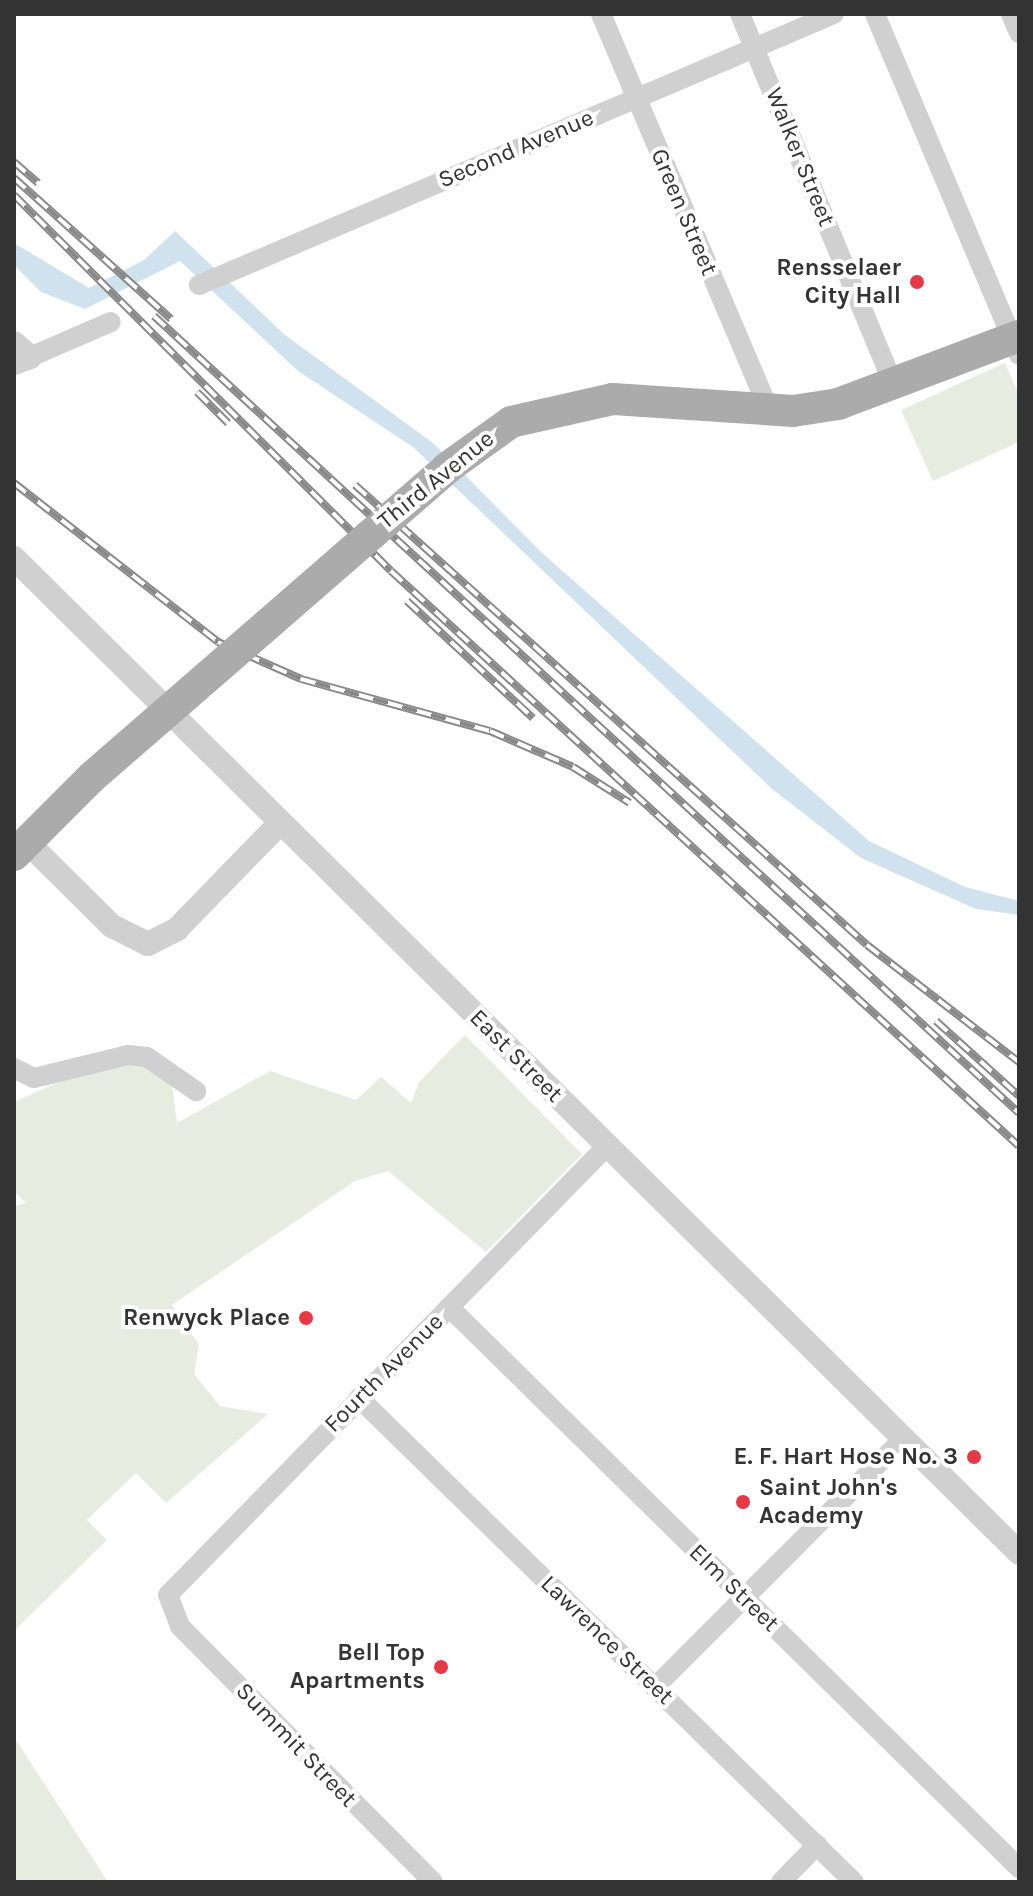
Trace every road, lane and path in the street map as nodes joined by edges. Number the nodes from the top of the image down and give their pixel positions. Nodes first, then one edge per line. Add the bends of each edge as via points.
1 (601, 14) edge
2 (740, 14) edge
3 (834, 14) edge
4 (875, 14) edge
5 (1011, 14) edge
6 (1019, 33) edge
7 (755, 48) junction
8 (636, 97) junction
9 (199, 285) dead end
10 (111, 322) dead end
11 (1017, 340) edge
12 (19, 354) edge
13 (895, 388) junction
14 (769, 410) junction
15 (14, 558) edge
16 (279, 824) junction
17 (20, 849) edge
18 (14, 1068) edge
19 (196, 1091) dead end
20 (607, 1146) junction
21 (449, 1307) junction
22 (359, 1398) junction
23 (903, 1439) junction
24 (1019, 1553) edge
25 (744, 1598) junction
26 (166, 1603) joint
27 (655, 1687) junction
28 (817, 1845) junction
29 (1019, 1868) edge
30 (433, 1882) edge
31 (781, 1882) edge
32 (854, 1882) edge

1 - 8 street, Green Street
2 - 7 street, Walker Street
3 - 7 street, Second Avenue
4 - 11 street
5 - 6 street
7 - 8 street, Second Avenue
7 - 13 street, Walker Street
8 - 9 street, Second Avenue
8 - 14 street, Green Street
10 - 12 street
11 - 13 main road, Third Avenue
13 - 14 main road, Third Avenue via 838,404
14 - 17 main road, Third Avenue, bridge via 625,398 557,406 511,422 447,468 92,777
15 - 16 street, East Street
16 - 17 street via 177,929 148,944 112,926
16 - 20 street, East Street
18 - 19 street via 34,1078 128,1055 147,1057
20 - 21 street, Fourth Avenue
20 - 23 street, East Street
21 - 22 street, Fourth Avenue
21 - 25 street, Elm Street
22 - 26 street, Fourth Avenue via 183,1573
22 - 27 street, Lawrence Street
23 - 24 street, East Street
23 - 25 street
25 - 27 street
25 - 29 street, Elm Street
26 - 30 street, Summit Street via 274,1724
27 - 28 street, Lawrence Street
28 - 31 street
28 - 32 street, Lawrence Street

